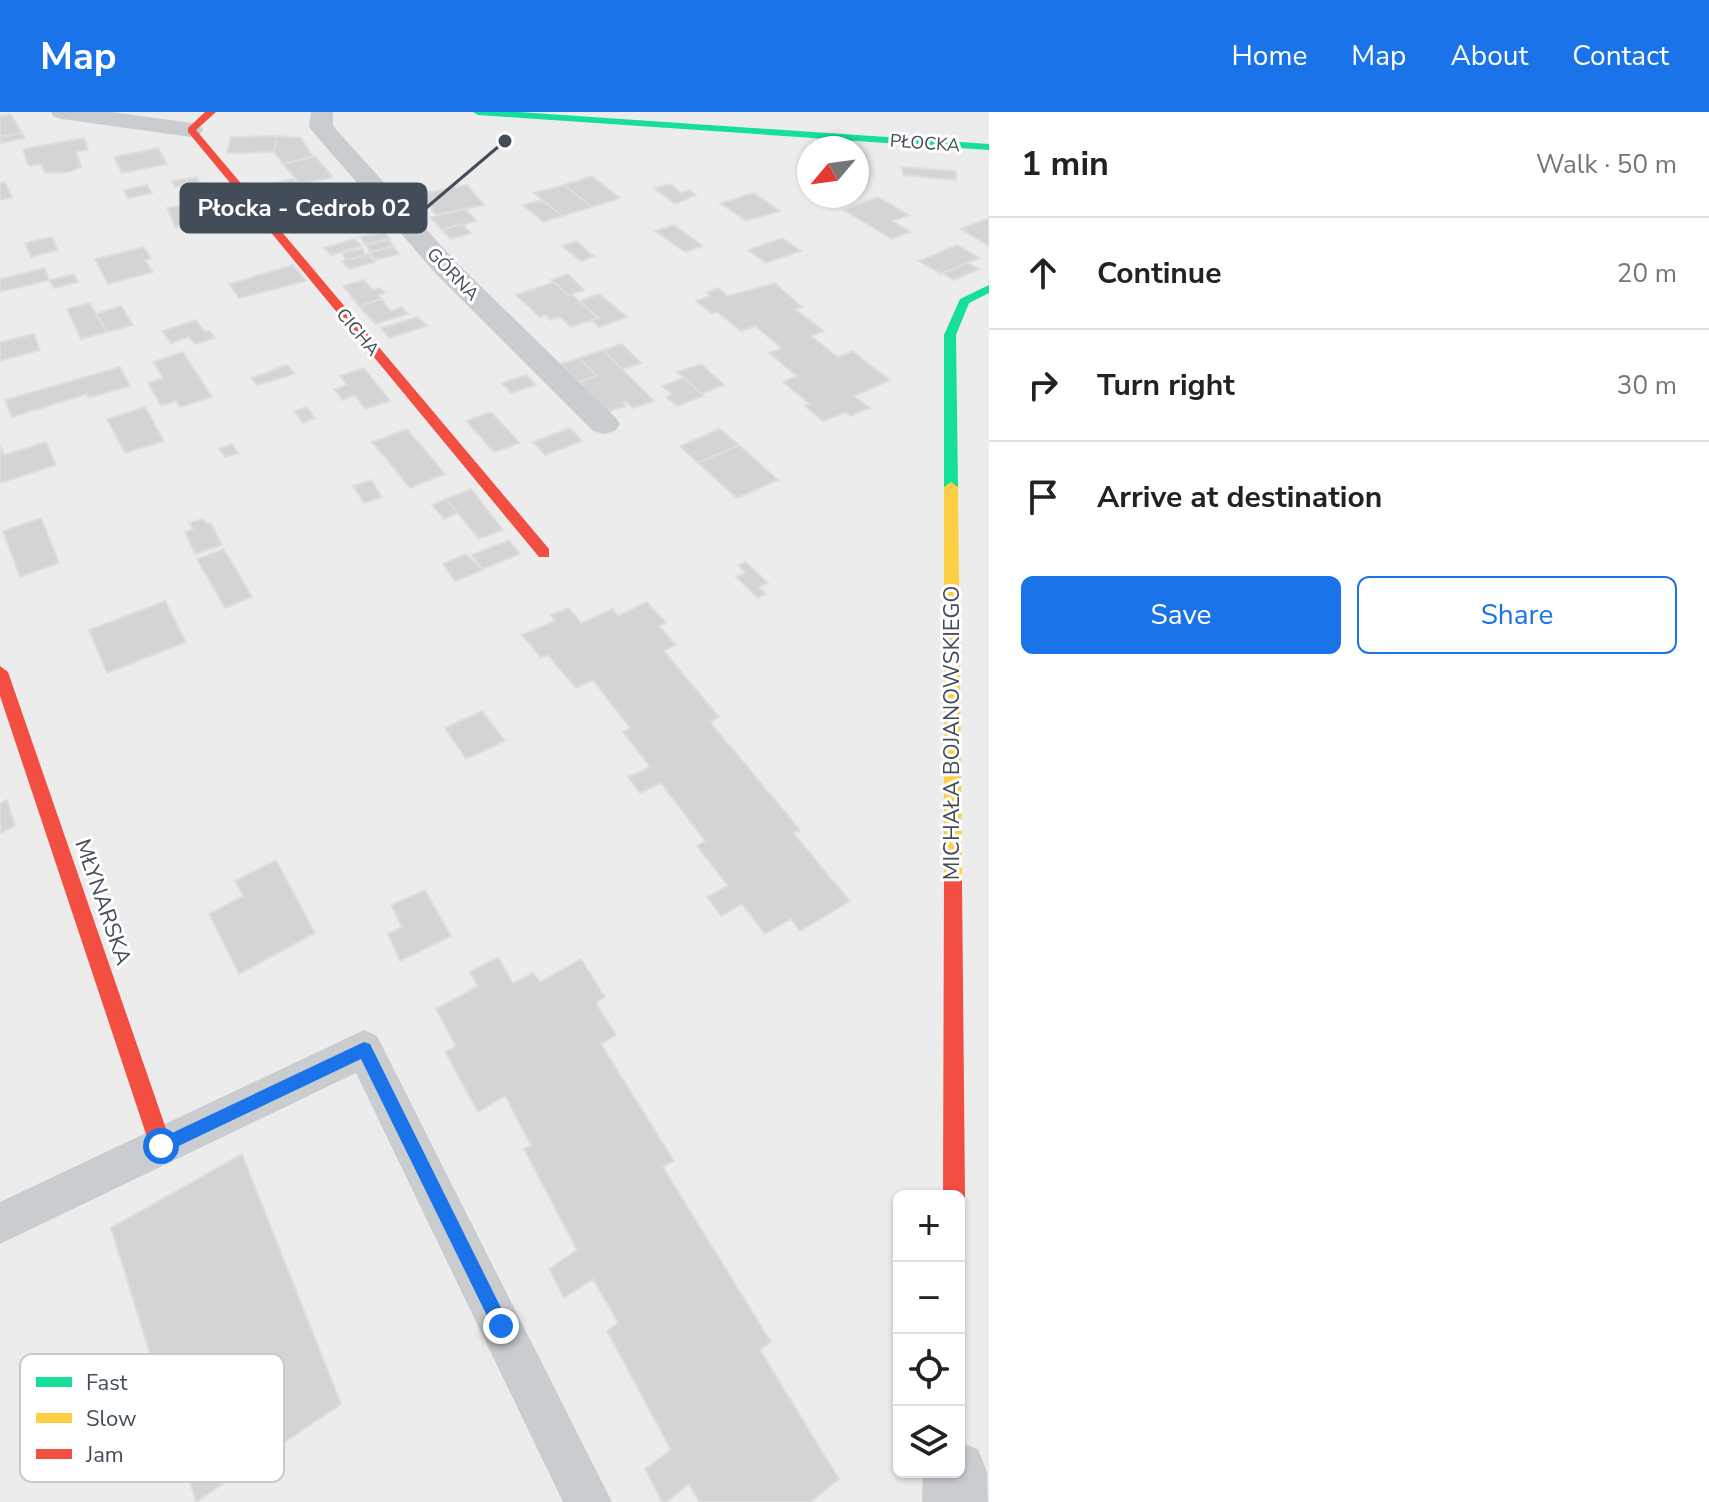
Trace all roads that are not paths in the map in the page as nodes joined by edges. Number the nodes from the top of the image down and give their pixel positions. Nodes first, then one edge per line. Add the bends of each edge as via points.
1 (62, 112) edge
2 (211, 112) edge
3 (322, 112) edge
4 (478, 112) edge
5 (191, 130) junction
6 (989, 147) edge
7 (989, 288) edge
8 (604, 424) dead end
9 (544, 553) dead end
10 (0, 672) edge
11 (161, 1146) junction
12 (954, 1190) edge
13 (0, 1223) edge
14 (955, 1478) edge
15 (588, 1502) edge
16 (955, 1502) edge

1 - 5 street
2 - 5 street
3 - 8 street, GÓRNA via 321,127 446,268
4 - 6 street, PŁOCKA
5 - 9 street, CICHA
7 - 12 street, MICHAŁA BOJANOWSKIEGO via 964,301 950,335
10 - 11 street, MŁYNARSKA
11 - 13 lane
11 - 15 lane via 364,1049
14 - 16 street

